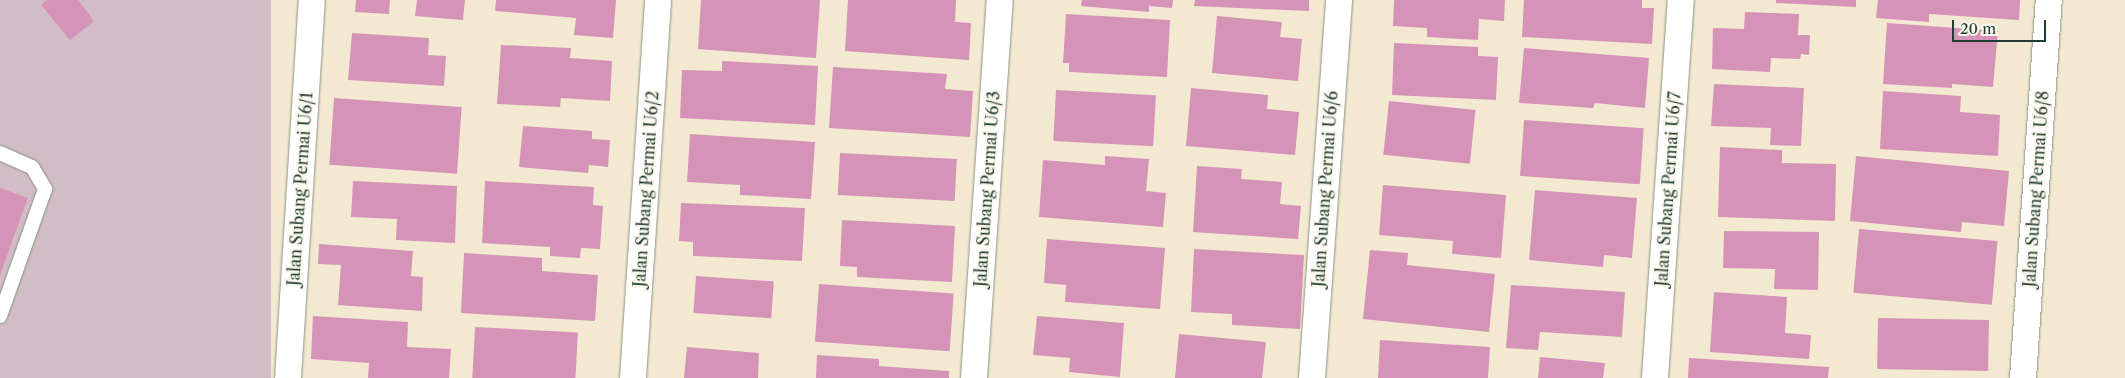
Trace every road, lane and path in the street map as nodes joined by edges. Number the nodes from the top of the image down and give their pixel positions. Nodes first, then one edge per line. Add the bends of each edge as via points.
1 (312, 0) edge
2 (658, 0) edge
3 (1000, 0) edge
4 (1339, 0) edge
5 (1681, 0) edge
6 (2049, 0) edge
7 (0, 153) edge
8 (0, 316) edge
9 (288, 378) edge
10 (633, 378) edge
11 (974, 378) edge
12 (1312, 378) edge
13 (1655, 378) edge
14 (2023, 378) edge

1 - 9 street, Jalan Subang Permai U6/1
2 - 10 street, Jalan Subang Permai U6/2
3 - 11 street, Jalan Subang Permai U6/3
4 - 12 street, Jalan Subang Permai U6/6
5 - 13 street, Jalan Subang Permai U6/7
6 - 14 street, Jalan Subang Permai U6/8
7 - 8 lane via 32,166 45,189

